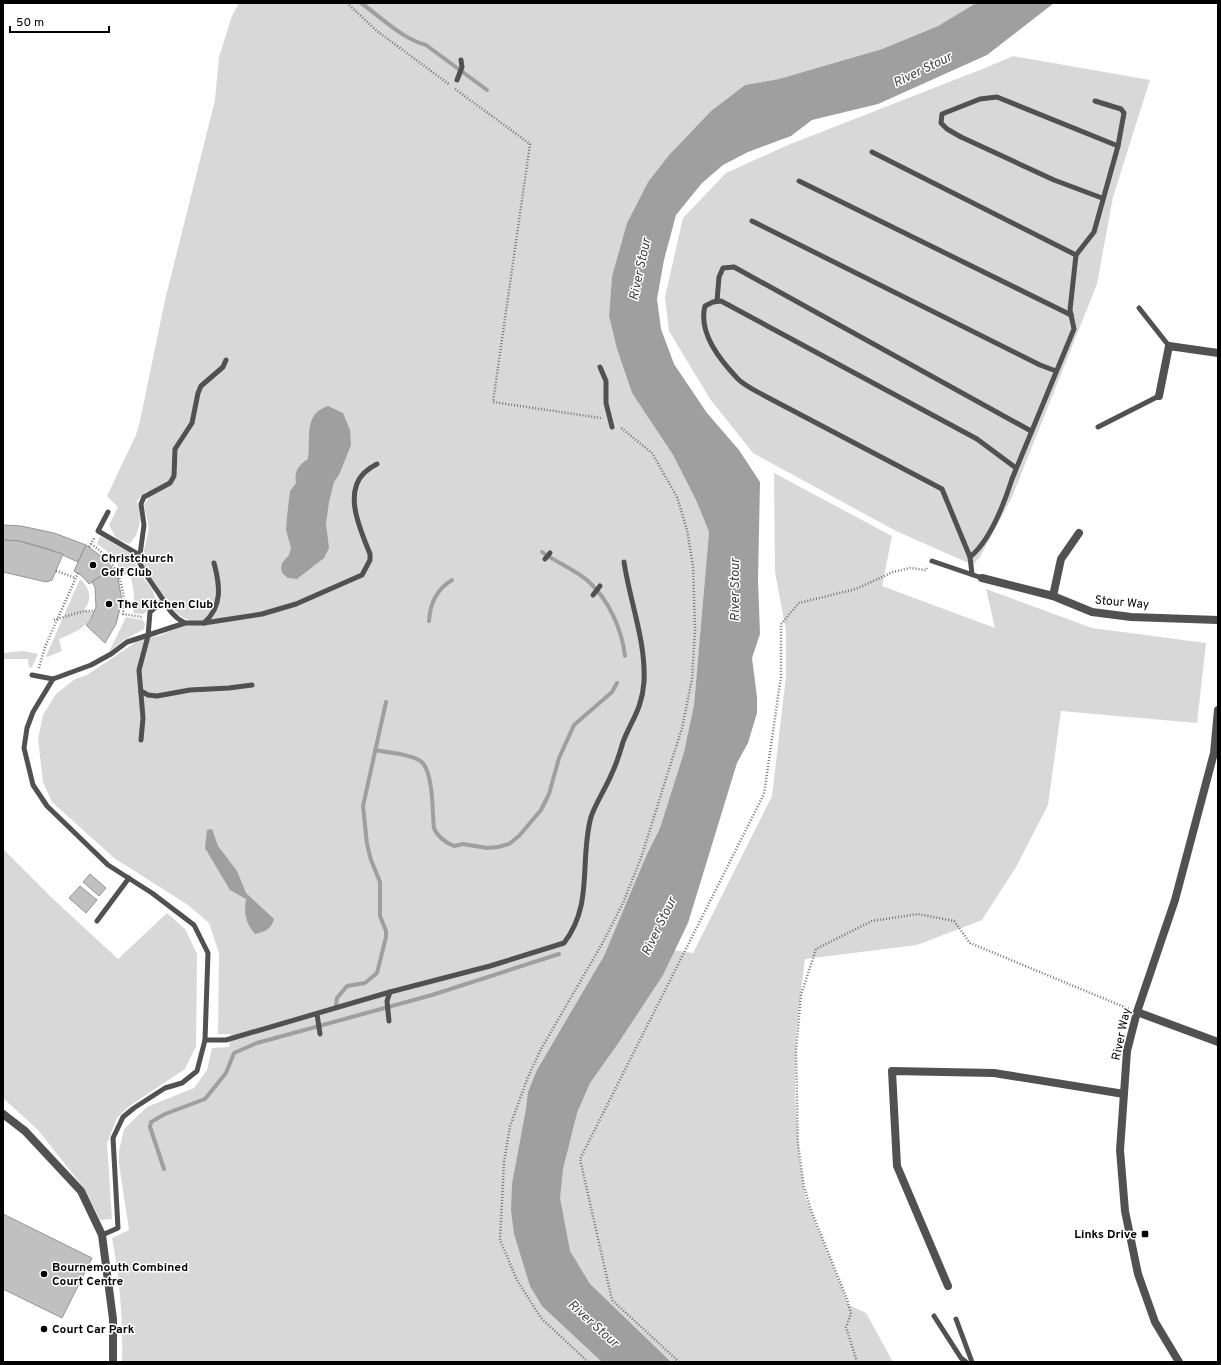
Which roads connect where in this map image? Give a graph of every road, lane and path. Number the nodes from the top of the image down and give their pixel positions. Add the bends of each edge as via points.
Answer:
1 (347, 3) edge
2 (462, 60) dead end
3 (457, 80) dead end
4 (1095, 101) dead end
5 (1118, 146) junction
6 (872, 152) dead end
7 (799, 181) dead end
8 (1102, 198) junction
9 (752, 221) dead end
10 (1076, 255) junction
11 (716, 301) junction
12 (1139, 308) dead end
13 (1071, 314) junction
14 (1169, 346) junction
15 (1218, 353) edge
16 (226, 360) dead end
17 (600, 367) dead end
18 (1056, 371) junction
19 (1159, 396) joint
20 (611, 424) junction
21 (1098, 427) dead end
22 (1032, 432) junction
23 (377, 464) dead end
24 (1016, 468) junction
25 (108, 512) dead end
26 (1079, 533) dead end
27 (91, 544) dead end
28 (550, 554) dead end
29 (970, 557) junction
30 (545, 559) dead end
31 (932, 561) joint
32 (138, 562) junction
33 (624, 562) dead end
34 (214, 563) dead end
35 (56, 571) dead end
36 (78, 573) dead end
37 (972, 574) junction
38 (76, 578) junction
39 (982, 578) joint
40 (600, 586) dead end
41 (593, 595) dead end
42 (1053, 596) junction
43 (163, 601) junction
44 (95, 611) dead end
45 (149, 618) junction
46 (55, 620) junction
47 (1218, 620) edge
48 (185, 623) junction
49 (204, 623) junction
50 (148, 636) junction
51 (35, 676) joint
52 (53, 679) junction
53 (252, 685) dead end
54 (141, 691) junction
55 (1218, 710) edge
56 (141, 740) dead end
57 (128, 878) junction
58 (97, 921) dead end
59 (390, 992) junction
60 (1137, 1012) junction
61 (317, 1014) junction
62 (389, 1021) dead end
63 (320, 1034) dead end
64 (205, 1040) junction
65 (1218, 1042) edge
66 (1124, 1094) junction
67 (3, 1114) edge
68 (102, 1235) junction
69 (948, 1286) dead end
70 (934, 1316) dead end
71 (956, 1319) dead end
72 (113, 1362) edge
73 (588, 1362) edge
74 (679, 1362) edge
75 (966, 1362) edge
76 (972, 1362) edge
77 (1179, 1362) edge

1 - 20 path via 377,32 530,144 493,402 602,418
2 - 3 lane
4 - 5 lane via 1121,109 1124,113
5 - 8 lane
5 - 8 lane via 997,97 968,103 942,114 941,123 947,130 1054,180
6 - 10 lane
7 - 13 lane
8 - 10 lane via 1094,232
9 - 18 lane
10 - 13 lane via 1071,286
11 - 22 lane via 719,277 723,268 734,267
11 - 24 lane via 721,301 977,439
11 - 29 lane via 705,306 702,316 704,328 714,348 739,380 764,396 942,489
12 - 14 lane
13 - 18 lane via 1074,329
14 - 15 street
14 - 19 street
16 - 32 lane via 223,367 201,386 192,423 175,449 174,476 170,483 144,497 141,504 144,525
17 - 20 lane via 606,380 606,404
18 - 22 lane
19 - 21 lane
20 - 73 path via 617,424 652,453 677,496 687,530 693,566 695,630 692,679 682,728 641,858 602,944 541,1049 510,1126 504,1162 500,1240 517,1280 542,1318
22 - 24 lane
23 - 49 lane via 364,473 355,500 355,516 370,554 370,560 362,575 296,604 262,614
24 - 29 lane via 1005,503 977,551
25 - 32 lane via 98,532 136,552
26 - 42 street via 1061,559
27 - 45 path via 114,565 123,592 123,614
28 - 30 lane
29 - 37 lane
31 - 37 lane
31 - 74 path via 926,570 910,568 893,572 856,589 799,603 781,624 781,676 764,794 580,1159 612,1300
32 - 43 lane
33 - 59 lane via 642,651 642,696 637,716 624,740 613,773 591,817 584,864 582,910 570,936 564,943 543,950
34 - 49 lane via 220,594 212,616
35 - 38 path
36 - 38 path
37 - 39 lane
38 - 46 path
39 - 42 street, Stour Way
40 - 41 lane
42 - 47 street, Stour Way via 1092,612 1131,617
43 - 45 lane via 150,612
43 - 48 lane via 177,619
44 - 46 path via 84,611
45 - 50 lane
46 - 51 path
48 - 49 lane
48 - 50 lane
50 - 52 lane via 127,642 112,654 91,665
50 - 54 lane via 139,670
51 - 52 lane
52 - 57 lane via 33,712 27,728 24,748 33,785 47,806 108,865
53 - 54 lane via 190,690 157,696
54 - 56 lane
55 - 60 street, River Way via 1214,754 1177,892
57 - 58 lane
57 - 64 lane via 194,925 208,953
59 - 61 lane
59 - 62 lane via 387,1001
60 - 65 street
60 - 66 street, River Way via 1128,1051
61 - 63 lane
61 - 64 lane via 226,1040
64 - 68 lane via 197,1071 182,1082 147,1098 123,1117 113,1138 118,1228
66 - 69 street via 994,1072 892,1071 897,1166
66 - 77 street, River Way via 1120,1150 1125,1211 1138,1274 1154,1322
67 - 68 street via 25,1132 81,1191
68 - 72 street via 113,1319
70 - 75 lane
71 - 76 lane

